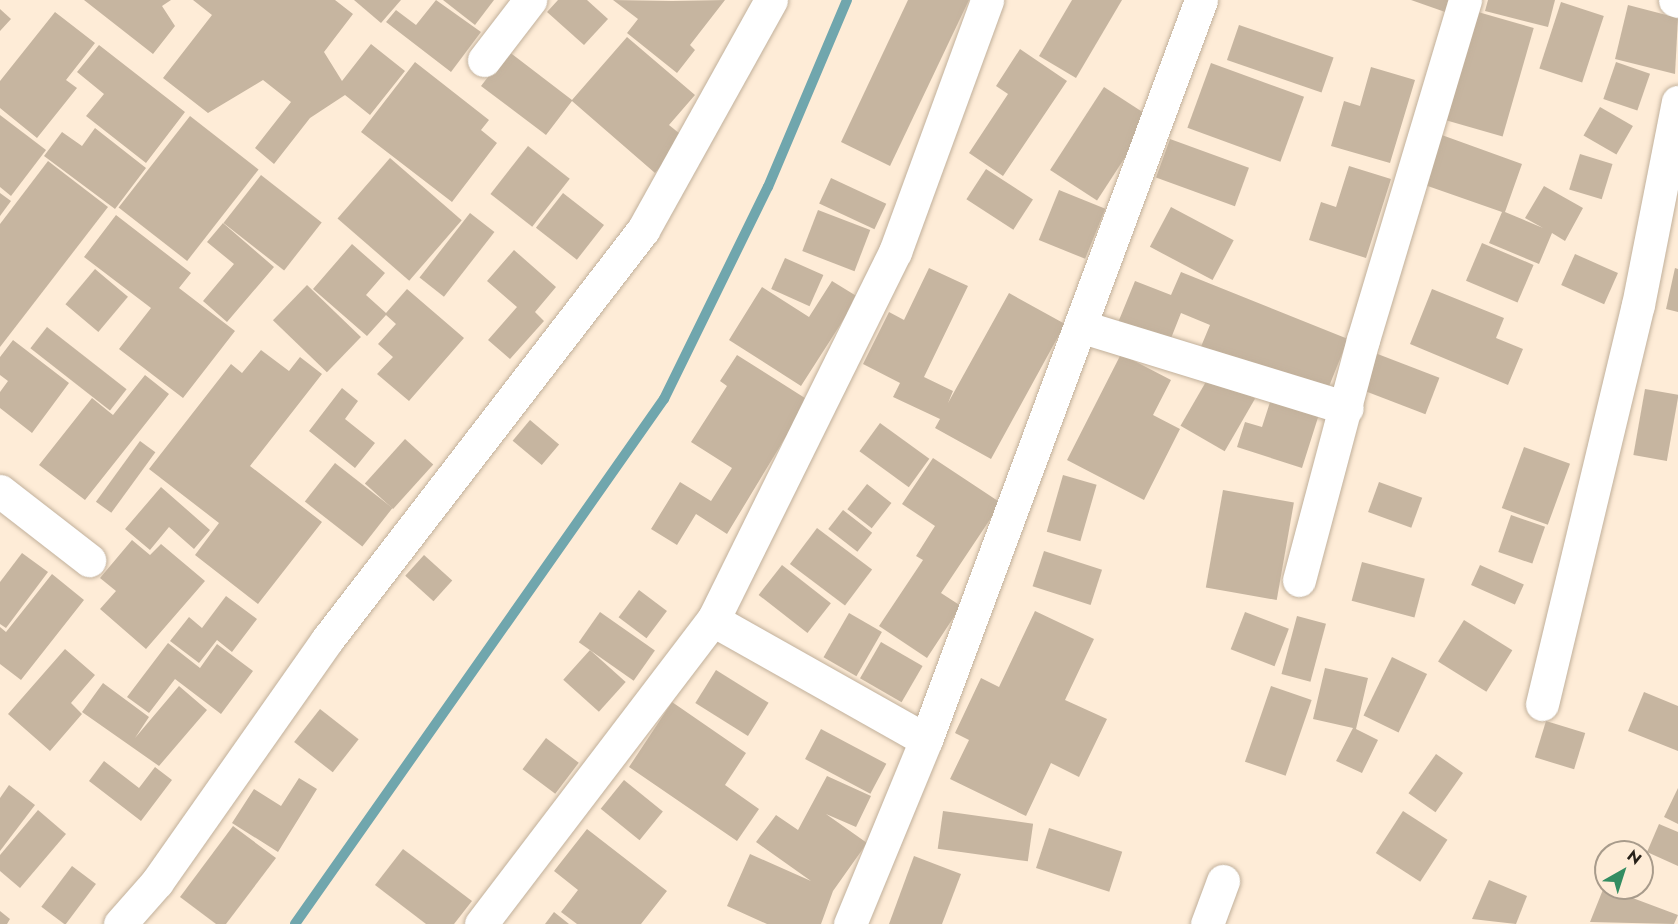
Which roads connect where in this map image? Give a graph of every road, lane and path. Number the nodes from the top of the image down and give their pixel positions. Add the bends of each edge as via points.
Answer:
1 (530, 0) edge
2 (771, 0) edge
3 (987, 0) edge
4 (1201, 0) edge
5 (1465, 0) edge
6 (484, 60) dead end
7 (1678, 102) edge
8 (1080, 326) junction
9 (1347, 408) junction
10 (0, 491) edge
11 (89, 560) dead end
12 (1299, 580) dead end
13 (713, 620) junction
14 (1542, 704) dead end
15 (926, 740) junction
16 (1223, 881) dead end
17 (120, 924) edge
18 (481, 924) edge
19 (850, 924) edge
20 (1207, 924) edge

1 - 6 street
2 - 17 street via 643,231 327,640 157,882
3 - 13 street via 895,252
4 - 8 street
5 - 9 street
7 - 14 street via 1638,305
8 - 9 street
8 - 15 street
9 - 12 street
10 - 11 street
13 - 15 street
13 - 18 street
15 - 19 street
16 - 20 street

